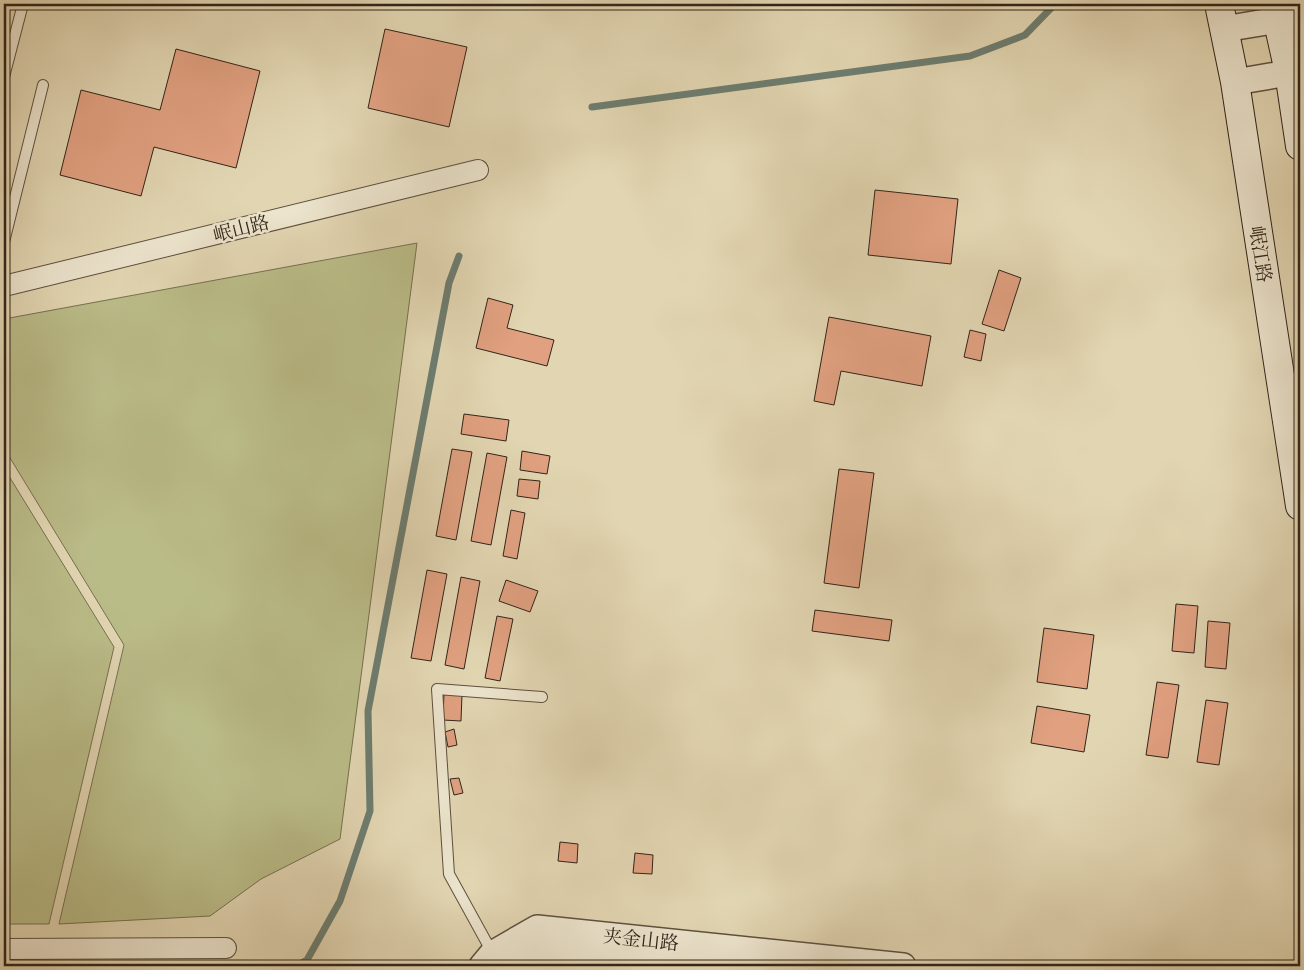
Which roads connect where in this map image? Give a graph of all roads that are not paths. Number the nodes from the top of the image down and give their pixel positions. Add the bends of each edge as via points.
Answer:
1 (23, 4) edge
2 (1284, 14) edge
3 (1222, 17) edge
4 (1295, 72) edge
5 (4, 77) edge
6 (1235, 82) junction
7 (43, 85) dead end
8 (1300, 146) edge
9 (478, 170) dead end
10 (4, 242) edge
11 (4, 286) edge
12 (1300, 506) edge
13 (542, 698) dead end
14 (226, 948) dead end
15 (4, 949) edge
16 (498, 963) edge
17 (720, 966) edge
18 (902, 966) edge

1 - 5 lane
2 - 3 street
2 - 4 main road
3 - 6 main road, 岷江路
4 - 6 street
4 - 8 main road
6 - 12 main road, 岷江路
7 - 10 lane
9 - 11 street, 岷山路
13 - 16 lane via 437,689 449,874
14 - 15 street
16 - 17 street, 夹金山路 via 530,947
16 - 18 street, 夹金山路 via 537,928

